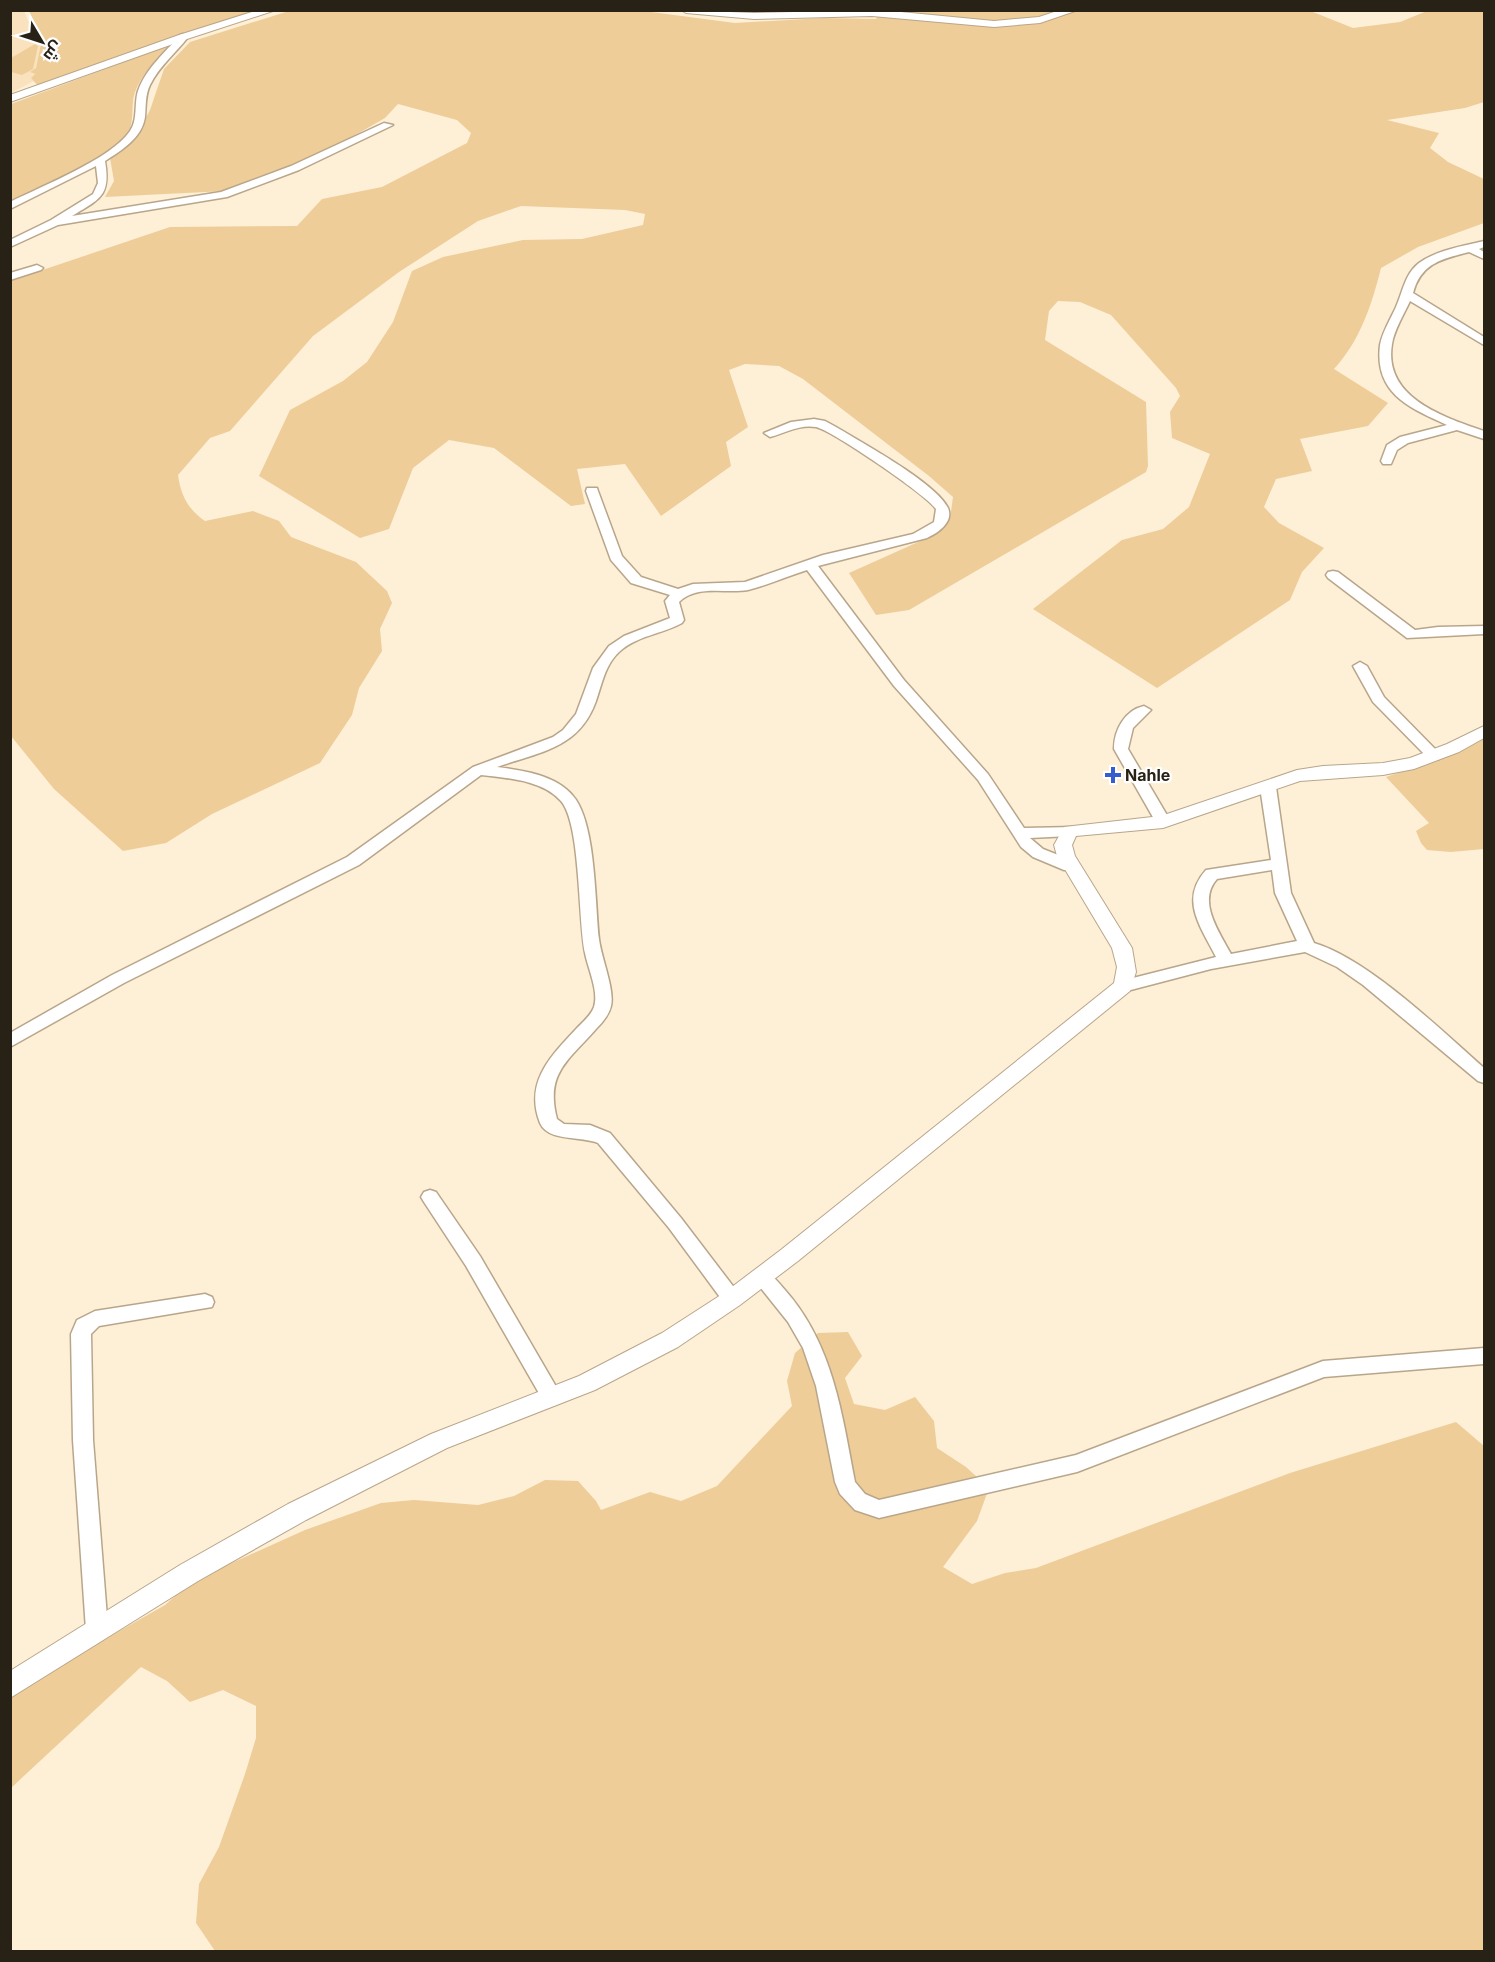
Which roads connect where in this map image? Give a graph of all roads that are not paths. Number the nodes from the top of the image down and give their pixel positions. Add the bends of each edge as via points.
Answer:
1 (686, 10) edge
2 (1073, 10) edge
3 (266, 11) edge
4 (183, 37) junction
5 (10, 99) edge
6 (388, 125) dead end
7 (100, 159) junction
8 (10, 206) edge
9 (55, 222) junction
10 (10, 243) edge
11 (1485, 244) edge
12 (1470, 248) junction
13 (1485, 256) edge
14 (37, 268) dead end
15 (10, 277) edge
16 (1407, 294) junction
17 (1485, 342) edge
18 (1458, 426) junction
19 (770, 433) dead end
20 (1485, 435) edge
21 (1387, 461) dead end
22 (592, 491) dead end
23 (810, 564) junction
24 (1333, 575) dead end
25 (679, 594) junction
26 (1485, 630) edge
27 (1360, 666) dead end
28 (1144, 710) dead end
29 (1485, 731) edge
30 (1434, 756) junction
31 (478, 770) junction
32 (1268, 787) junction
33 (1163, 822) junction
34 (1070, 831) junction
35 (1019, 833) junction
36 (1277, 864) junction
37 (1070, 866) junction
38 (1307, 946) junction
39 (1226, 960) junction
40 (1123, 986) junction
41 (10, 1041) edge
42 (1485, 1077) edge
43 (430, 1197) dead end
44 (761, 1277) junction
45 (732, 1299) junction
46 (205, 1302) dead end
47 (1485, 1356) edge
48 (551, 1396) junction
49 (97, 1630) junction
50 (10, 1686) edge

1 - 2 street via 754,16 852,12 1002,24 1040,20
3 - 4 street
4 - 5 street
4 - 7 street via 146,86 135,132
6 - 9 street via 295,168 223,195
7 - 8 street
7 - 9 street via 104,177 97,196
9 - 10 street
11 - 12 street
12 - 13 street
12 - 16 street via 1420,266 1410,280
14 - 15 street
16 - 17 street
16 - 18 street via 1386,344 1388,373 1408,402
18 - 20 street
18 - 21 street via 1395,444
19 - 23 street via 797,424 821,423 901,473 942,507 942,518 930,532
22 - 25 street via 616,557 636,580
23 - 25 street via 746,586 693,588
23 - 35 street via 899,683 983,777
24 - 26 street via 1412,635
25 - 31 street via 672,601 677,620 640,633 605,659 585,713 571,732 557,742
27 - 30 street via 1378,699
28 - 33 street via 1124,727 1121,749
29 - 30 street
30 - 32 street via 1394,768 1297,776
31 - 41 street via 353,861 118,979
31 - 45 street via 537,780 556,789 573,806 580,839 592,949 603,1004 598,1016 548,1074 543,1091 549,1123 555,1128 590,1132 604,1138
32 - 33 street
32 - 36 street
33 - 34 street
34 - 35 street
34 - 37 street via 1063,845
35 - 37 street via 1038,853
36 - 38 street via 1282,893
36 - 39 street via 1212,874 1203,880 1199,896 1204,916
37 - 40 street via 1122,948 1127,961
38 - 39 street
38 - 42 street via 1357,973
39 - 40 street
40 - 44 street
43 - 48 street via 473,1261
44 - 45 street
44 - 47 street via 806,1334 821,1373 851,1497 879,1509 1077,1463 1323,1369
45 - 48 street via 620,1368
46 - 49 street via 95,1319 84,1326 81,1334 83,1440
48 - 49 street via 440,1441 297,1512
49 - 50 street

